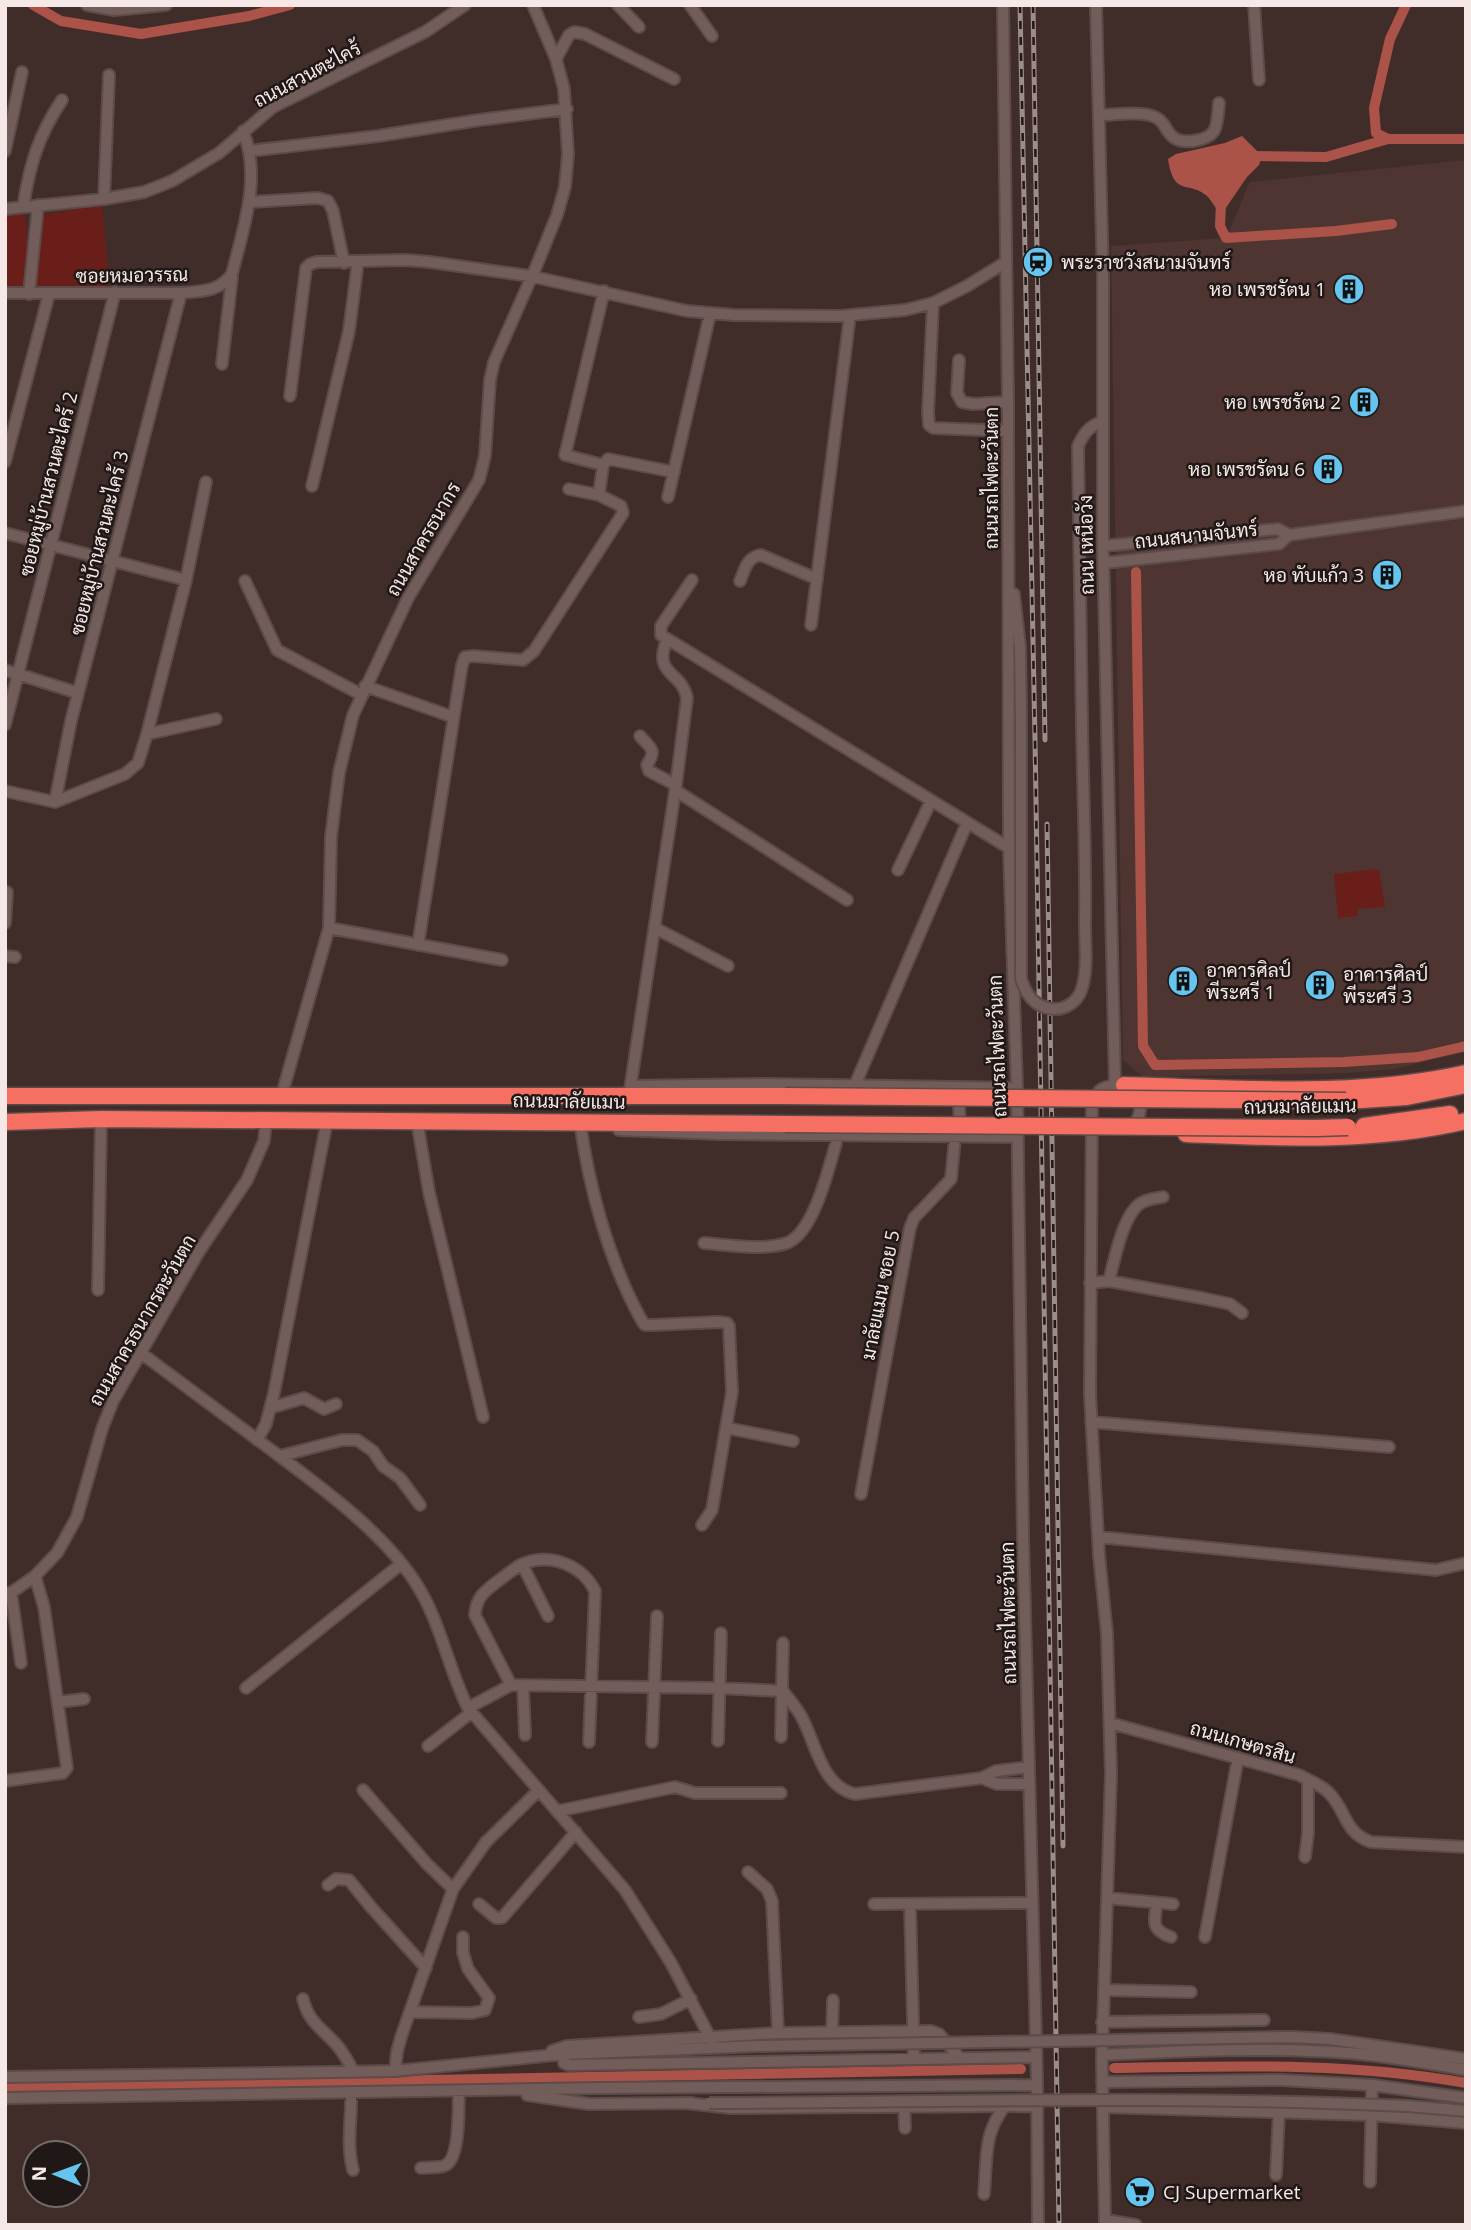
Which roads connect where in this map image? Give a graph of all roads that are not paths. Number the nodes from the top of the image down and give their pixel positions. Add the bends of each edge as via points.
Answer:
1 (87, 5) edge
2 (166, 5) edge
3 (466, 5) edge
4 (533, 5) edge
5 (618, 5) edge
6 (690, 5) edge
7 (1003, 5) edge
8 (1096, 5) edge
9 (1254, 5) edge
10 (639, 27) dead end
11 (712, 36) dead end
12 (556, 59) junction
13 (22, 72) dead end
14 (108, 75) dead end
15 (674, 79) dead end
16 (1259, 80) dead end
17 (62, 100) dead end
18 (1219, 103) dead end
19 (566, 108) junction
20 (1099, 115) junction
21 (243, 131) junction
22 (5, 151) edge
23 (249, 151) junction
24 (104, 199) junction
25 (250, 202) junction
26 (38, 205) junction
27 (23, 207) junction
28 (5, 209) edge
29 (358, 261) junction
30 (1006, 262) junction
31 (344, 263) junction
32 (232, 274) junction
33 (530, 276) junction
34 (115, 292) junction
35 (604, 292) junction
36 (5, 293) edge
37 (49, 293) junction
38 (181, 293) junction
39 (29, 294) junction
40 (933, 303) junction
41 (709, 314) junction
42 (850, 315) junction
43 (959, 360) dead end
44 (222, 364) dead end
45 (290, 396) dead end
46 (1008, 402) junction
47 (1103, 421) junction
48 (1009, 431) junction
49 (5, 462) edge
50 (603, 465) junction
51 (674, 472) junction
52 (205, 481) dead end
53 (312, 486) dead end
54 (569, 489) dead end
55 (599, 495) junction
56 (668, 497) dead end
57 (1466, 511) edge
58 (5, 533) edge
59 (1289, 535) junction
60 (50, 545) junction
61 (1103, 546) junction
62 (112, 560) junction
63 (1104, 563) junction
64 (817, 579) junction
65 (186, 580) junction
66 (692, 580) dead end
67 (245, 581) dead end
68 (740, 581) dead end
69 (1010, 583) junction
70 (811, 625) dead end
71 (665, 645) dead end
72 (5, 670) edge
73 (19, 673) junction
74 (363, 690) junction
75 (78, 693) junction
76 (453, 718) junction
77 (216, 719) dead end
78 (5, 725) edge
79 (147, 734) junction
80 (640, 736) dead end
81 (676, 787) junction
82 (5, 791) edge
83 (930, 801) junction
84 (55, 802) junction
85 (967, 823) junction
86 (1009, 848) junction
87 (898, 870) dead end
88 (7, 892) edge
89 (847, 900) dead end
90 (5, 923) edge
91 (329, 928) junction
92 (655, 928) junction
93 (418, 945) junction
94 (502, 960) dead end
95 (728, 966) dead end
96 (1466, 1073) edge
97 (855, 1085) junction
98 (1119, 1085) junction
99 (1466, 1085) edge
100 (969, 1087) junction
101 (1017, 1088) junction
102 (630, 1091) junction
103 (282, 1094) junction
104 (5, 1096) edge
105 (1466, 1111) edge
106 (101, 1119) junction
107 (266, 1120) junction
108 (327, 1121) junction
109 (417, 1121) junction
110 (5, 1122) edge
111 (585, 1122) junction
112 (1466, 1122) edge
113 (1092, 1132) junction
114 (1126, 1132) junction
115 (838, 1136) junction
116 (1018, 1137) junction
117 (960, 1138) junction
118 (1163, 1197) dead end
119 (704, 1243) dead end
120 (1109, 1281) junction
121 (1090, 1283) junction
122 (98, 1290) dead end
123 (1242, 1313) dead end
124 (141, 1353) junction
125 (336, 1404) dead end
126 (271, 1408) junction
127 (483, 1417) dead end
128 (1091, 1422) junction
129 (727, 1428) junction
130 (257, 1440) junction
131 (793, 1441) dead end
132 (1389, 1447) dead end
133 (279, 1456) junction
134 (861, 1493) dead end
135 (420, 1505) dead end
136 (702, 1525) dead end
137 (1098, 1537) junction
138 (1466, 1563) edge
139 (401, 1564) junction
140 (522, 1564) junction
141 (35, 1576) junction
142 (8, 1595) edge
143 (548, 1616) dead end
144 (657, 1616) dead end
145 (721, 1633) dead end
146 (783, 1643) dead end
147 (21, 1663) dead end
148 (511, 1685) junction
149 (523, 1685) junction
150 (590, 1685) junction
151 (653, 1687) junction
152 (246, 1688) dead end
153 (718, 1688) junction
154 (782, 1691) junction
155 (84, 1699) dead end
156 (58, 1702) junction
157 (470, 1710) junction
158 (1110, 1723) junction
159 (525, 1735) dead end
160 (781, 1737) dead end
161 (718, 1741) dead end
162 (589, 1742) dead end
163 (652, 1742) dead end
164 (428, 1746) dead end
165 (1238, 1758) junction
166 (1029, 1767) junction
167 (982, 1778) junction
168 (1308, 1780) junction
169 (5, 1781) edge
170 (1029, 1784) junction
171 (363, 1790) dead end
172 (539, 1790) junction
173 (781, 1793) dead end
174 (558, 1811) junction
175 (576, 1832) junction
176 (1466, 1847) edge
177 (1305, 1857) dead end
178 (748, 1872) dead end
179 (328, 1885) dead end
180 (453, 1889) junction
181 (1107, 1898) junction
182 (1031, 1903) junction
183 (1157, 1903) junction
184 (479, 1904) dead end
185 (874, 1904) dead end
186 (911, 1904) junction
187 (1173, 1904) dead end
188 (463, 1937) dead end
189 (1171, 1937) dead end
190 (1205, 1937) dead end
191 (426, 1968) junction
192 (1104, 1990) junction
193 (1191, 1992) dead end
194 (303, 1999) dead end
195 (691, 1999) junction
196 (834, 2000) dead end
197 (410, 2012) junction
198 (639, 2017) dead end
199 (1264, 2020) dead end
200 (1102, 2022) junction
201 (832, 2032) junction
202 (914, 2032) junction
203 (778, 2033) junction
204 (1035, 2034) junction
205 (709, 2035) junction
206 (715, 2047) junction
207 (564, 2054) junction
208 (539, 2056) junction
209 (1102, 2056) junction
210 (1035, 2057) junction
211 (960, 2058) junction
212 (996, 2058) junction
213 (914, 2059) junction
214 (1466, 2059) edge
215 (1466, 2070) edge
216 (396, 2071) junction
217 (354, 2072) junction
218 (5, 2077) edge
219 (1102, 2082) junction
220 (1010, 2085) junction
221 (1037, 2085) junction
222 (1372, 2085) junction
223 (905, 2087) junction
224 (493, 2090) junction
225 (460, 2091) junction
226 (351, 2092) junction
227 (5, 2098) edge
228 (1466, 2098) edge
229 (686, 2103) junction
230 (1008, 2106) junction
231 (1037, 2106) junction
232 (904, 2107) junction
233 (1103, 2107) junction
234 (1279, 2111) junction
235 (1466, 2111) edge
236 (1371, 2115) junction
237 (1466, 2123) edge
238 (905, 2129) dead end
239 (421, 2168) dead end
240 (353, 2170) dead end
241 (1276, 2175) dead end
242 (1370, 2182) dead end
243 (984, 2194) dead end
244 (1105, 2222) edge
245 (1038, 2225) edge
246 (1136, 2225) edge

1 - 2 street via 114,10
3 - 21 street, ถนนสวนตะไคร้ via 425,33 273,107
4 - 12 street, ถนนสาครธนากร
5 - 10 street
6 - 11 street
7 - 30 street, ถนนรถไฟตะวันตก
8 - 20 street, ถนน เหนือวัง
9 - 16 street
12 - 15 street via 574,32
12 - 19 street, ถนนสาครธนากร
13 - 22 street
14 - 24 street
17 - 27 street via 32,156
18 - 20 street via 1216,129 1199,140 1173,137 1160,119 1148,114
19 - 23 street
19 - 33 street, ถนนสาครธนากร via 565,187
20 - 47 street, ถนน เหนือวัง
21 - 23 street
21 - 24 street, ถนนสวนตะไคร้ via 219,153 172,181
23 - 25 street
24 - 26 street, ถนนสวนตะไคร้
25 - 31 street via 328,201
25 - 32 street
26 - 27 street, ถนนสวนตะไคร้
26 - 39 street
27 - 28 street, ถนนสวนตะไคร้
29 - 31 street
29 - 33 street via 430,262
29 - 53 street via 349,331
30 - 40 street
30 - 46 street, ถนนรถไฟตะวันตก
31 - 45 street via 317,262 306,268
32 - 38 street, ซอยหมอวรรณ via 216,288
32 - 44 street
33 - 35 street
33 - 74 street, ถนนสาครธนากร via 494,362 479,480 408,598
34 - 37 street, ซอยหมอวรรณ
34 - 38 street, ซอยหมอวรรณ
34 - 60 street, ซอยหมู่บ้านสวนตะไคร้ 2
35 - 41 street
35 - 50 street via 564,452
36 - 39 street, ซอยหมอวรรณ
37 - 39 street, ซอยหมอวรรณ
37 - 49 street
38 - 62 street, ซอยหมู่บ้านสวนตะไคร้ 3
40 - 42 street
40 - 48 street via 929,425
41 - 42 street
41 - 51 street
42 - 64 street
43 - 46 street via 957,393 962,402
46 - 48 street, ถนนรถไฟตะวันตก
47 - 61 street, ถนน เหนือวัง
47 - 69 street, bridge via 1084,432 1078,446 1084,979 1077,999 1058,1009 1033,1000 1021,979 1019,621
48 - 69 street, ถนนรถไฟตะวันตก
50 - 51 street via 608,459
50 - 55 street
51 - 56 street
52 - 65 street
54 - 55 street
55 - 76 street via 621,506 623,513 534,651 523,660 466,657
57 - 59 street, ถนนสนามจันทร์
58 - 60 street
59 - 61 street, ถนนสนามจันทร์ via 1278,530
59 - 63 street, ถนนสนามจันทร์ via 1279,544
60 - 62 street
60 - 73 street, ซอยหมู่บ้านสวนตะไคร้ 2
61 - 63 street, ถนน เหนือวัง
62 - 65 street
62 - 75 street, ซอยหมู่บ้านสวนตะไคร้ 3
63 - 98 street, ถนน เหนือวัง
64 - 68 street via 761,555 747,562
64 - 70 street
65 - 79 street
66 - 83 street via 661,626 661,635
67 - 74 street via 277,650
69 - 86 street, ถนนรถไฟตะวันตก
71 - 81 street via 663,667 680,682 687,698
72 - 73 street
73 - 75 street
73 - 78 street, ซอยหมู่บ้านสวนตะไคร้ 2
74 - 76 street
74 - 91 street, ถนนสาครธนากร via 346,737 336,794
75 - 84 street, ซอยหมู่บ้านสวนตะไคร้ 3
76 - 93 street
77 - 79 street
79 - 84 street via 133,769
80 - 81 street via 653,751 649,771
81 - 89 street
81 - 92 street
82 - 84 street
83 - 85 street
83 - 87 street
85 - 86 street
85 - 97 street
86 - 101 street, ถนนรถไฟตะวันตก
88 - 90 street
91 - 93 street
91 - 103 street, ถนนสาครธนากร
92 - 95 street
92 - 102 street
93 - 94 street
96 - 98 highway via 1346,1089
97 - 100 street
97 - 102 street
98 - 113 street via 1099,1091 1092,1107
98 - 114 street via 1136,1093 1140,1106 1138,1119
99 - 102 highway, ถนนมาลัยแมน, bridge via 1371,1101
100 - 101 street
100 - 117 street, มาลัยแมน ซอย 5 via 959,1103
101 - 116 street, ถนนรถไฟตะวันตก
102 - 103 highway, ถนนมาลัยแมน
103 - 104 highway, ถนนมาลัยแมน
105 - 111 highway, ถนนมาลัยแมน, bridge via 1412,1121 1316,1128
106 - 107 highway, ถนนมาลัยแมน
106 - 110 highway, ถนนมาลัยแมน
106 - 122 street
107 - 108 highway, ถนนมาลัยแมน
107 - 124 street, ถนนสาครธนากรตะวันตก via 264,1141 247,1180
108 - 109 highway, ถนนมาลัยแมน
108 - 126 street
109 - 111 highway, ถนนมาลัยแมน
109 - 127 street via 429,1192
111 - 115 street via 643,1132
111 - 129 street via 590,1181 610,1246 642,1321 645,1325 718,1322 729,1326 733,1384
112 - 114 highway via 1414,1132 1303,1139
113 - 114 highway
113 - 121 street
115 - 117 street
115 - 119 street via 811,1215 790,1242 751,1246
116 - 117 street
116 - 166 street, ถนนรถไฟตะวันตก
117 - 134 street, มาลัยแมน ซอย 5 via 951,1179 910,1228
118 - 120 street via 1144,1201 1133,1212
120 - 121 street
120 - 123 street via 1230,1304
121 - 128 street
124 - 130 street
124 - 141 street, ถนนสาครธนากรตะวันตก via 106,1417 77,1517 58,1553
125 - 126 street via 324,1409 304,1398
126 - 130 street
128 - 132 street
128 - 137 street
129 - 131 street
129 - 136 street via 712,1510
130 - 133 street
133 - 135 street via 357,1440 400,1478
133 - 139 street via 363,1524
137 - 138 street via 1436,1570
137 - 158 street
139 - 152 street
139 - 157 street via 426,1603
140 - 143 street
140 - 148 street via 475,1603 475,1615
140 - 150 street via 554,1560 589,1577 594,1591
141 - 142 street, ถนนสาครธนากรตะวันตก
141 - 156 street
142 - 147 street
144 - 151 street
145 - 153 street
146 - 154 street
148 - 149 street
148 - 157 street
149 - 150 street
149 - 159 street
150 - 151 street
150 - 162 street
151 - 153 street
151 - 163 street
153 - 154 street
153 - 161 street
154 - 160 street
154 - 167 street via 800,1713 827,1773 844,1791 855,1794
155 - 156 street
156 - 169 street via 66,1771
157 - 164 street
157 - 172 street
158 - 165 street, ถนนเกษตรสิน
158 - 181 street
165 - 168 street, ถนนเกษตรสิน
165 - 190 street
166 - 167 street via 996,1771
166 - 170 street, ถนนรถไฟตะวันตก
167 - 170 street via 997,1784
168 - 176 street, ถนนเกษตรสิน via 1326,1790 1348,1827 1364,1840
168 - 177 street
170 - 182 street, ถนนรถไฟตะวันตก
171 - 180 street
172 - 174 street
172 - 180 street via 486,1842
173 - 174 street via 695,1793 675,1787
174 - 175 street
175 - 184 street via 502,1918
175 - 195 street via 645,1918
178 - 203 street via 772,1900
179 - 191 street via 336,1879 349,1880
180 - 191 street
181 - 183 street
181 - 192 street
182 - 186 street
182 - 204 street, ถนนรถไฟตะวันตก
183 - 187 street
183 - 189 street via 1157,1929
185 - 186 street
186 - 202 street
188 - 197 street via 468,1969 489,1998 485,2010
191 - 197 street
192 - 193 street
192 - 200 street
194 - 217 street via 306,2013 337,2045
195 - 198 street via 661,2014
195 - 205 street
196 - 201 street
197 - 216 street
199 - 200 street
200 - 209 street
201 - 202 street
201 - 203 street
202 - 211 street via 939,2034
202 - 213 street
203 - 205 street
204 - 210 street, ถนนรถไฟตะวันตก
204 - 212 street
205 - 206 street
205 - 208 street via 566,2046
206 - 207 street
206 - 214 street, bridge via 1291,2037
207 - 208 street
207 - 213 street via 568,2065
208 - 216 street
209 - 215 street via 1306,2051
209 - 219 street
210 - 212 street
210 - 221 street, ถนนรถไฟตะวันตก
211 - 212 street
211 - 213 street
216 - 217 street
217 - 218 street
219 - 222 street via 1269,2079
219 - 233 street
220 - 221 street
220 - 223 street
220 - 230 street
221 - 231 street, ถนนรถไฟตะวันตก
222 - 228 street
222 - 236 street
223 - 224 street
223 - 232 street
224 - 225 street
224 - 229 street via 589,2104
225 - 226 street
225 - 239 street via 451,2162
226 - 227 street
226 - 240 street via 348,2154
229 - 232 street via 731,2108
229 - 235 street, bridge via 1019,2098 1324,2102
230 - 231 street
230 - 232 street
230 - 243 street via 991,2126
231 - 245 street, ถนนรถไฟตะวันตก
232 - 238 street
233 - 234 street
233 - 244 street
234 - 236 street
234 - 241 street
236 - 237 street
236 - 242 street
244 - 246 street

